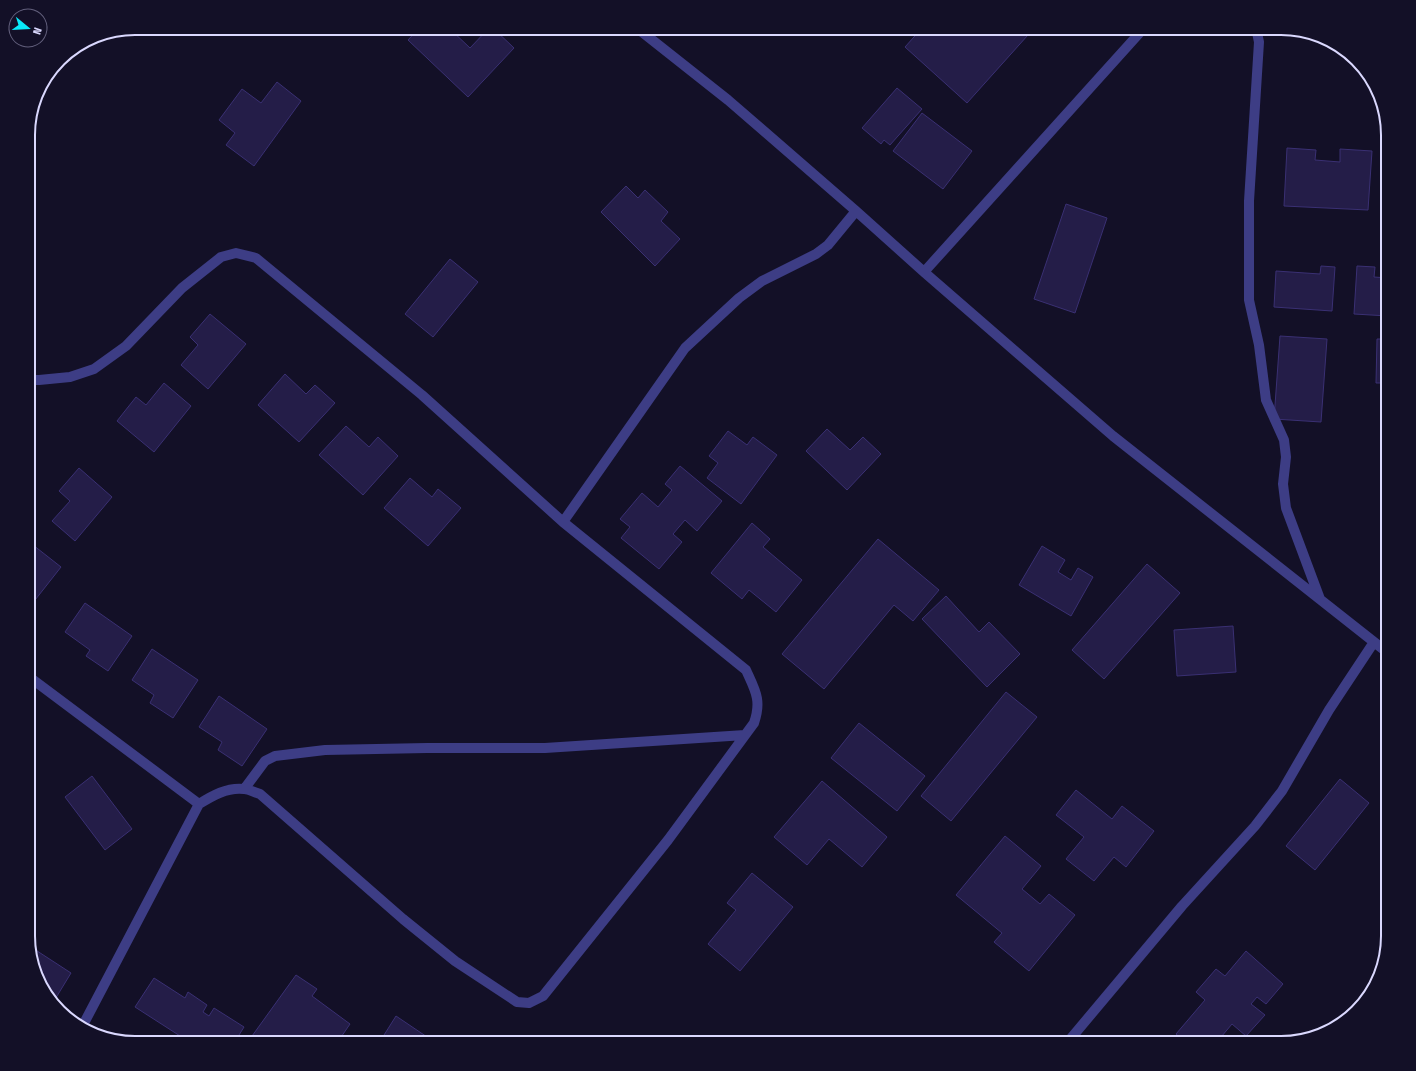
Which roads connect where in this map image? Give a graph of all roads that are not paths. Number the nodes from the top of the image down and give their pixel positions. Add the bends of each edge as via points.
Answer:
1 (646, 35) edge
2 (1138, 35) edge
3 (1258, 35) edge
4 (856, 210) junction
5 (924, 272) junction
6 (35, 380) edge
7 (563, 522) junction
8 (1320, 599) junction
9 (1374, 642) junction
10 (1381, 648) edge
11 (35, 681) edge
12 (745, 735) junction
13 (245, 788) junction
14 (199, 804) junction
15 (85, 1022) edge
16 (1073, 1036) edge

1 - 4 street via 728,100
2 - 5 street
3 - 8 street via 1249,201 1249,300 1259,345 1266,400 1284,440 1286,457 1283,484 1286,508
4 - 5 street
4 - 7 street via 828,245 816,254 762,281 739,298 685,348
5 - 8 street via 1113,436
6 - 7 street via 70,377 94,369 126,346 182,288 221,257 236,253 256,258 422,395
7 - 12 street via 746,670 758,702 754,723
8 - 9 street
9 - 10 street
9 - 16 street via 1329,710 1278,796 1255,826 1182,906
11 - 14 street
12 - 13 street via 545,748 325,750 276,756 265,761
12 - 13 street via 668,840 543,996 529,1003 517,1002 455,961 260,794
13 - 14 street via 225,790
14 - 15 street

